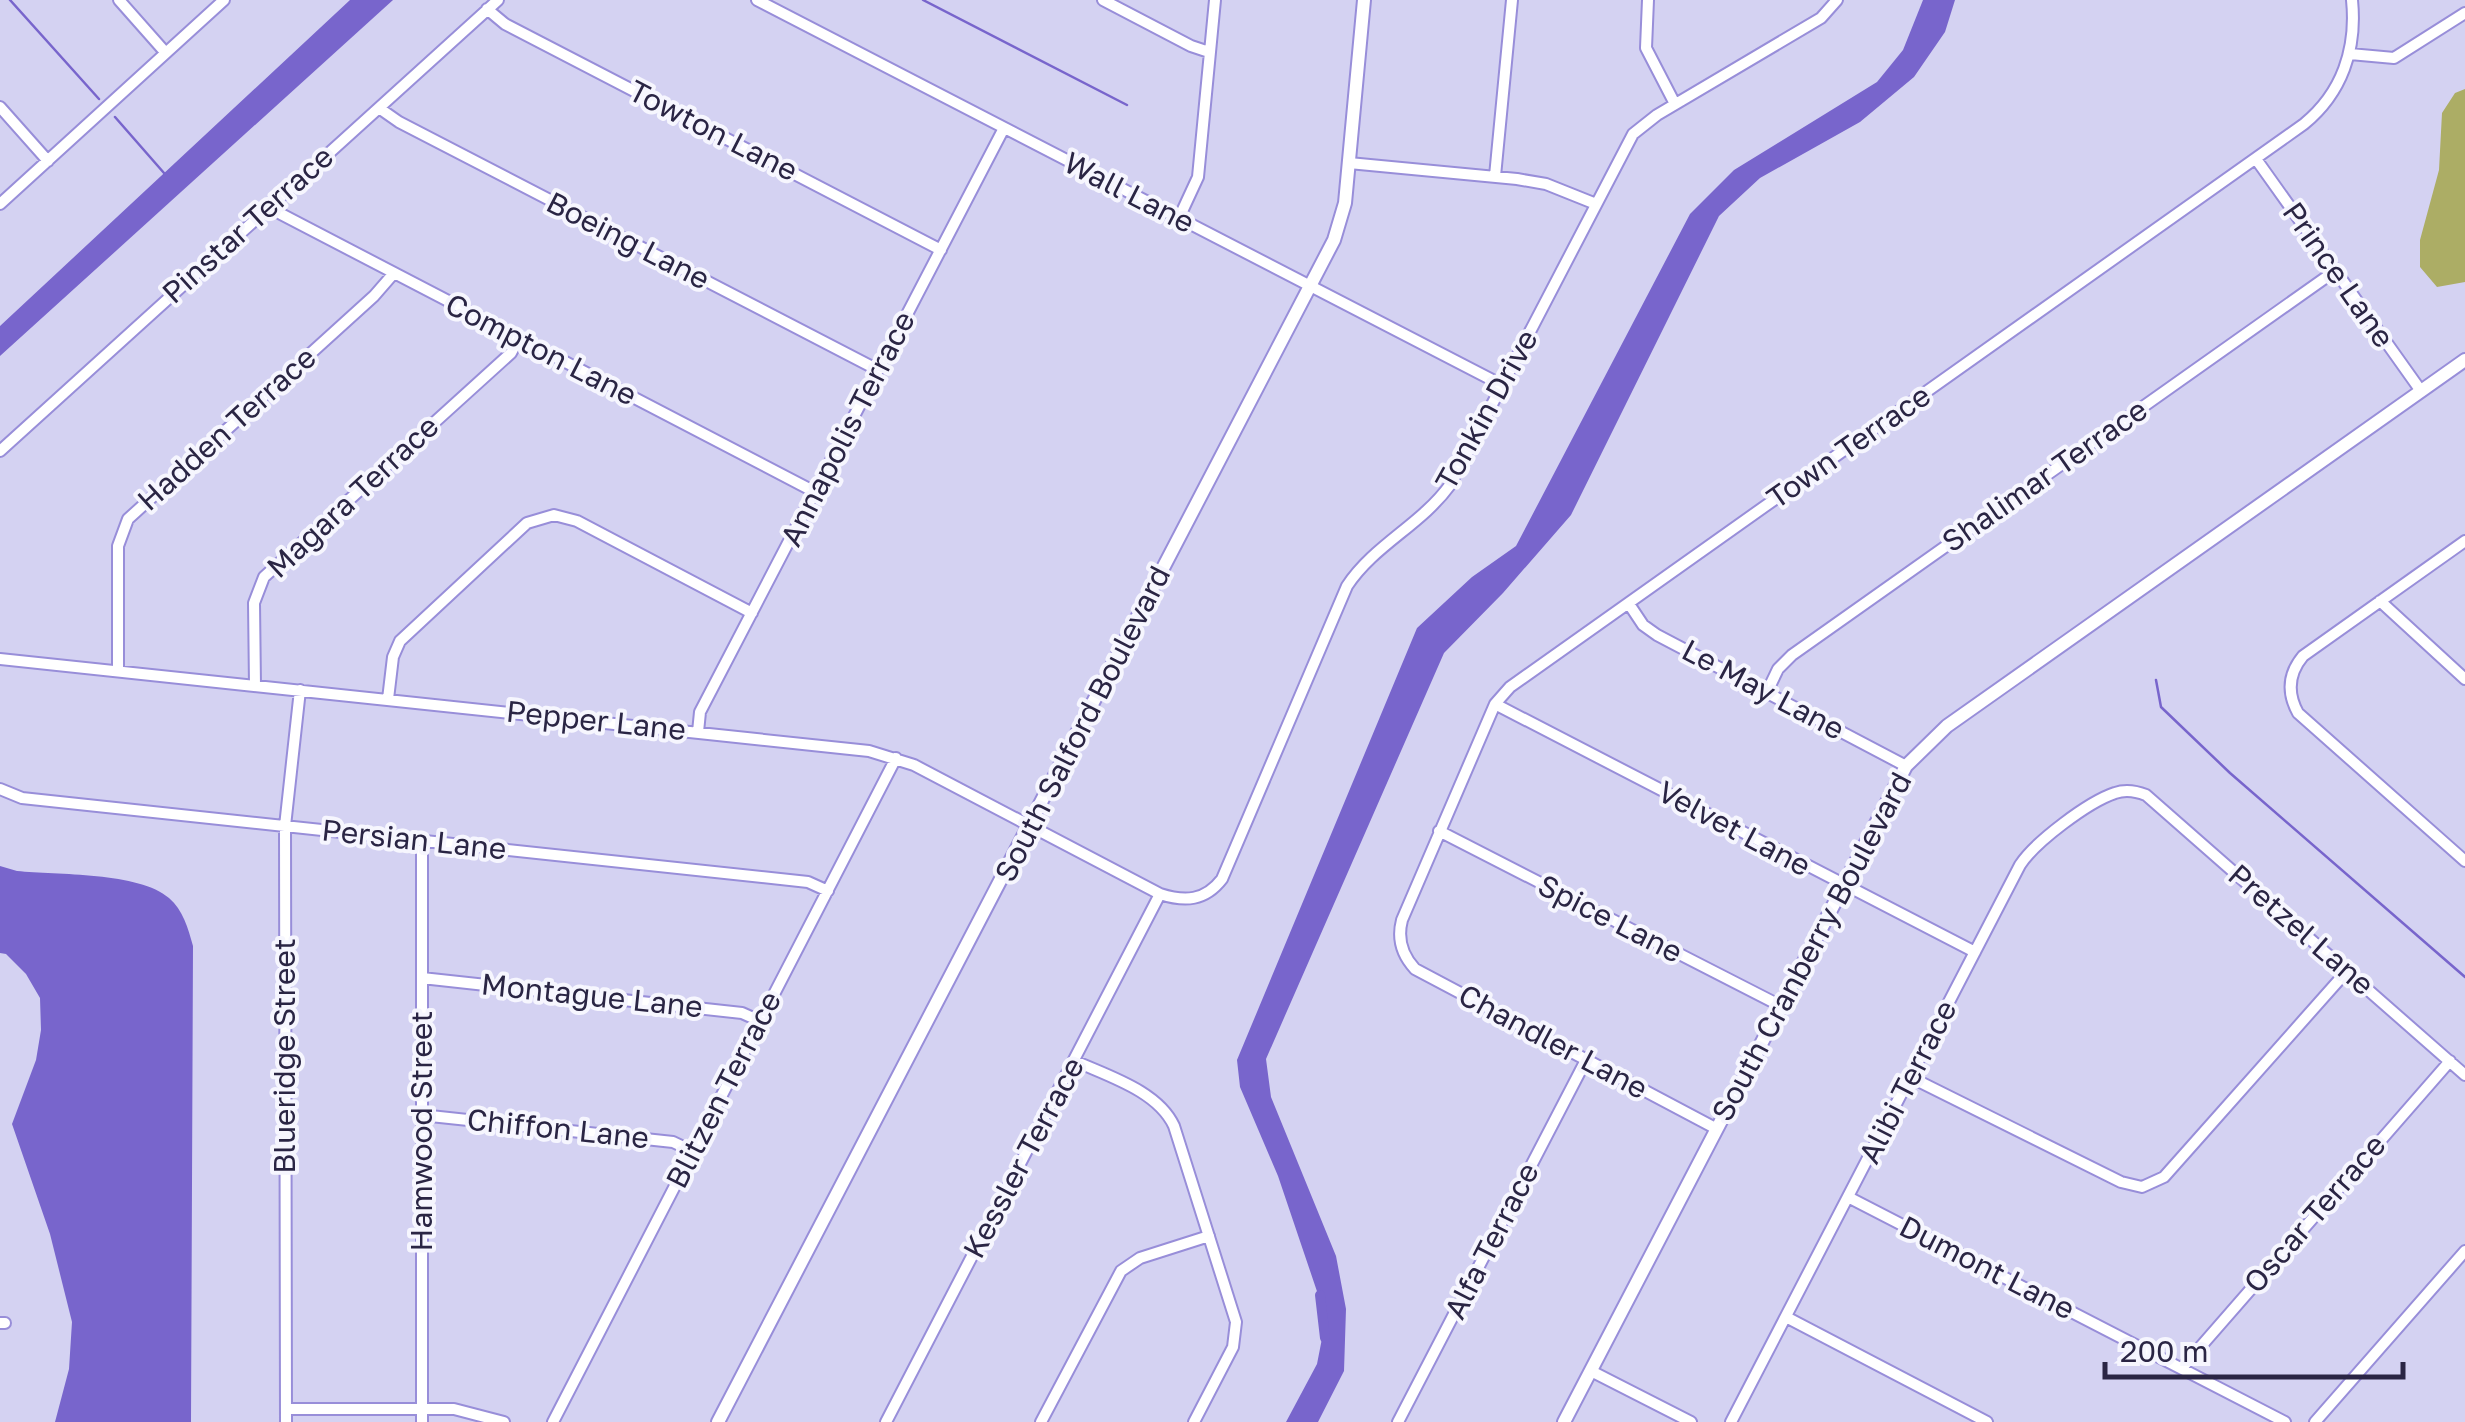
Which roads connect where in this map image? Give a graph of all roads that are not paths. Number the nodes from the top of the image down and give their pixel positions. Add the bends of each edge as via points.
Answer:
1 (119, 0) edge
2 (224, 0) edge
3 (498, 0) edge
4 (757, 0) edge
5 (1103, 0) edge
6 (1215, 0) edge
7 (1364, 0) edge
8 (1512, 0) edge
9 (1648, 0) edge
10 (1836, 0) edge
11 (2352, 0) edge
12 (487, 9) junction
13 (2460, 16) edge
14 (2465, 32) edge
15 (165, 52) junction
16 (1209, 52) junction
17 (2350, 54) junction
18 (1675, 104) junction
19 (0, 107) edge
20 (380, 108) junction
21 (1004, 128) junction
22 (2256, 159) junction
23 (48, 161) junction
24 (1349, 163) junction
25 (1495, 176) junction
26 (272, 202) junction
27 (0, 204) edge
28 (1596, 204) junction
29 (1179, 218) junction
30 (941, 250) junction
31 (2335, 271) junction
32 (394, 273) junction
33 (1309, 287) junction
34 (519, 338) junction
35 (2465, 360) edge
36 (878, 370) junction
37 (1502, 385) junction
38 (2421, 391) junction
39 (0, 451) edge
40 (815, 492) junction
41 (2465, 542) edge
42 (2380, 601) junction
43 (1629, 604) junction
44 (752, 613) junction
45 (0, 659) edge
46 (118, 671) junction
47 (2465, 680) edge
48 (255, 686) junction
49 (300, 690) junction
50 (1767, 692) junction
51 (388, 699) junction
52 (1494, 704) junction
53 (698, 732) junction
54 (896, 758) junction
55 (1906, 766) junction
56 (0, 789) edge
57 (2134, 791) joint
58 (285, 826) junction
59 (1030, 826) junction
60 (1439, 831) junction
61 (422, 841) junction
62 (2465, 861) edge
63 (1843, 886) junction
64 (828, 891) junction
65 (1160, 894) junction
66 (1400, 944) joint
67 (1975, 952) junction
68 (2347, 971) junction
69 (422, 978) junction
70 (1781, 1006) junction
71 (760, 1021) junction
72 (1586, 1060) junction
73 (1075, 1061) junction
74 (2450, 1061) junction
75 (2465, 1074) edge
76 (1910, 1077) junction
77 (421, 1115) junction
78 (1717, 1128) junction
79 (692, 1151) junction
80 (1848, 1198) junction
81 (1209, 1236) junction
82 (2465, 1250) edge
83 (1786, 1318) junction
84 (2182, 1368) junction
85 (1591, 1371) junction
86 (422, 1408) junction
87 (286, 1409) junction
88 (286, 1422) edge
89 (422, 1422) edge
90 (504, 1422) edge
91 (553, 1422) edge
92 (718, 1422) edge
93 (886, 1422) edge
94 (1041, 1422) edge
95 (1194, 1422) edge
96 (1398, 1422) edge
97 (1564, 1422) edge
98 (1692, 1422) edge
99 (1731, 1422) edge
100 (1986, 1422) edge
101 (2285, 1422) edge
102 (2315, 1422) edge

1 - 15 street
2 - 15 street
3 - 12 street, Pinstar Terrace
4 - 21 street, Wall Lane
5 - 16 street
6 - 16 street
7 - 24 street, South Salford Boulevard
8 - 25 street
9 - 18 street via 1648,54
10 - 18 street, Tonkin Drive via 1821,18
11 - 17 street, Town Terrace
12 - 20 street, Pinstar Terrace
12 - 30 street, Towton Lane
13 - 14 street
13 - 17 street via 2394,58
15 - 23 street
16 - 29 street via 1198,177
17 - 22 street, Town Terrace via 2322,108
18 - 28 street, Tonkin Drive via 1633,134
19 - 23 street
20 - 26 street, Pinstar Terrace
20 - 36 street, Boeing Lane
21 - 29 street, Wall Lane
21 - 30 street, Annapolis Terrace
22 - 31 street, Prince Lane
22 - 43 street, Town Terrace
23 - 27 street
24 - 25 street
24 - 33 street, South Salford Boulevard via 1341,224
25 - 28 street via 1546,184
26 - 32 street, Compton Lane via 281,214
26 - 39 street, Pinstar Terrace
28 - 37 street, Tonkin Drive
29 - 33 street, Wall Lane
30 - 36 street, Annapolis Terrace
31 - 38 street, Prince Lane
31 - 50 street, Shalimar Terrace via 1792,655
32 - 34 street, Compton Lane
32 - 46 street, Hadden Terrace via 128,519 118,546
33 - 37 street, Wall Lane
33 - 59 street, South Salford Boulevard
34 - 40 street, Compton Lane
34 - 48 street, Magara Terrace via 511,353 264,578 254,604
35 - 38 street, South Cranberry Boulevard
36 - 40 street, Annapolis Terrace
37 - 65 street, Tonkin Drive via 1445,492 1346,586 1222,879 1199,898
38 - 55 street, South Cranberry Boulevard via 1947,726
40 - 44 street, Annapolis Terrace
41 - 42 street
42 - 47 street
42 - 62 street via 2303,656 2291,678 2291,697 2298,713
43 - 50 street, Le May Lane via 1657,636
43 - 52 street, Town Terrace
44 - 51 street via 577,521 544,516 527,523 408,632 395,649
44 - 53 street, Annapolis Terrace via 700,712
45 - 46 street, Pepper Lane
46 - 48 street, Pepper Lane
48 - 49 street, Pepper Lane
49 - 51 street, Pepper Lane
49 - 58 street, Blueridge Street
50 - 55 street, Le May Lane
51 - 53 street, Pepper Lane
52 - 60 street, Town Terrace
52 - 63 street, Velvet Lane
53 - 54 street, Pepper Lane
54 - 59 street, Pepper Lane
54 - 64 street, Blitzen Terrace
55 - 63 street, South Cranberry Boulevard
56 - 58 street, Persian Lane via 22,798
57 - 67 street, Alibi Terrace via 2109,795 2029,851
57 - 68 street, Pretzel Lane
58 - 61 street, Persian Lane
58 - 87 street, Blueridge Street
59 - 65 street, Pepper Lane
59 - 92 street, South Salford Boulevard
60 - 66 street, Town Terrace via 1402,920
60 - 70 street, Spice Lane
61 - 64 street, Persian Lane via 808,882
61 - 69 street, Hamwood Street
63 - 67 street, Velvet Lane
63 - 70 street, South Cranberry Boulevard
64 - 71 street, Blitzen Terrace
65 - 73 street, Kessler Terrace
66 - 72 street, Chandler Lane via 1415,970
67 - 76 street, Alibi Terrace
68 - 74 street, Pretzel Lane
68 - 76 street via 2154,1184 2134,1186
69 - 71 street, Montague Lane via 742,1013
69 - 77 street, Hamwood Street
70 - 78 street, South Cranberry Boulevard
71 - 79 street, Blitzen Terrace
72 - 78 street, Chandler Lane
72 - 96 street, Alfa Terrace
73 - 81 street via 1166,1111
73 - 93 street, Kessler Terrace
74 - 75 street, Pretzel Lane
74 - 84 street, Oscar Terrace
76 - 80 street, Alibi Terrace
77 - 79 street, Chiffon Lane via 673,1142
77 - 86 street, Hamwood Street
78 - 85 street, South Cranberry Boulevard
79 - 91 street, Blitzen Terrace
80 - 83 street, Alibi Terrace
80 - 84 street, Dumont Lane
81 - 94 street via 1140,1258 1122,1271
81 - 95 street via 1236,1336
82 - 102 street
83 - 99 street, Alibi Terrace
83 - 100 street
84 - 101 street, Dumont Lane
85 - 97 street, South Cranberry Boulevard
85 - 98 street
86 - 87 street
86 - 89 street, Hamwood Street
86 - 90 street via 465,1410
87 - 88 street, Blueridge Street

